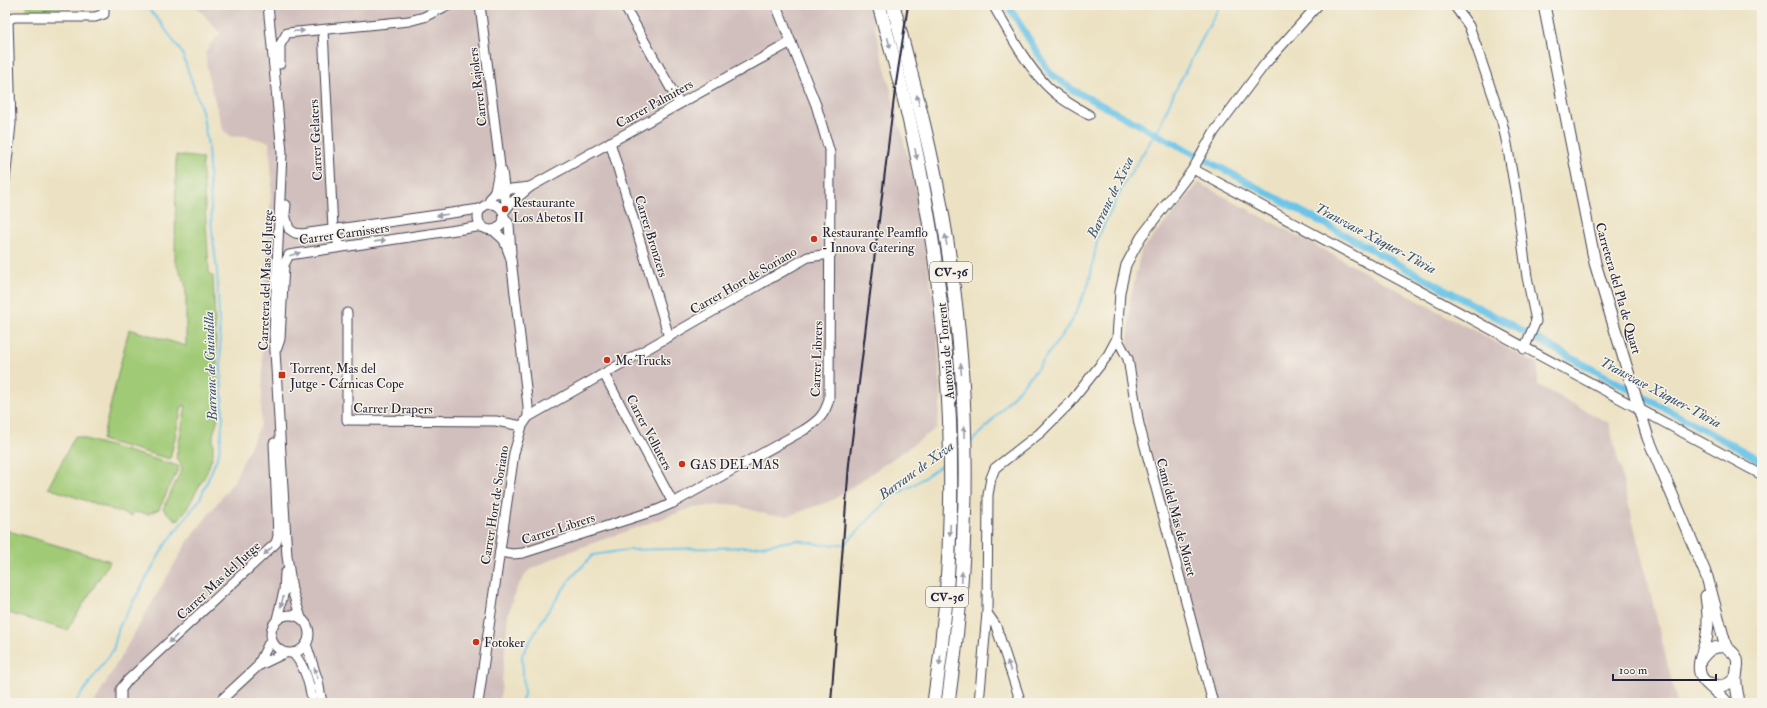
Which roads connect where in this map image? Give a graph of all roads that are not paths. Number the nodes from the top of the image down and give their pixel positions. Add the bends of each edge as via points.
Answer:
1 (104, 5) edge
2 (268, 5) edge
3 (448, 5) edge
4 (480, 5) edge
5 (624, 5) edge
6 (776, 5) edge
7 (879, 5) edge
8 (893, 5) edge
9 (993, 5) edge
10 (1318, 5) edge
11 (1454, 5) edge
12 (1544, 5) edge
13 (323, 30) junction
14 (791, 42) junction
15 (278, 100) junction
16 (680, 103) junction
17 (1089, 115) dead end
18 (610, 142) junction
19 (500, 166) junction
20 (1195, 166) junction
21 (282, 173) junction
22 (503, 178) junction
23 (5, 180) edge
24 (530, 187) junction
25 (518, 188) junction
26 (505, 192) junction
27 (490, 201) junction
28 (480, 209) junction
29 (503, 213) junction
30 (483, 227) junction
31 (333, 229) junction
32 (493, 230) junction
33 (341, 246) junction
34 (831, 254) junction
35 (511, 259) junction
36 (346, 313) dead end
37 (669, 337) junction
38 (1117, 338) junction
39 (1524, 349) junction
40 (275, 356) junction
41 (604, 374) junction
42 (278, 404) junction
43 (1639, 407) junction
44 (528, 417) junction
45 (522, 426) junction
46 (1762, 475) edge
47 (673, 503) junction
48 (1687, 529) junction
49 (500, 552) junction
50 (286, 556) junction
51 (987, 613) junction
52 (301, 618) junction
53 (278, 619) junction
54 (271, 639) junction
55 (306, 644) junction
56 (1726, 647) junction
57 (289, 653) junction
58 (1699, 661) junction
59 (258, 666) junction
60 (1736, 676) junction
61 (1703, 679) junction
62 (121, 703) edge
63 (218, 703) edge
64 (313, 703) edge
65 (322, 703) edge
66 (478, 703) edge
67 (934, 703) edge
68 (950, 703) edge
69 (979, 703) edge
70 (1021, 703) edge
71 (1213, 703) edge
72 (1727, 703) edge
73 (1739, 703) edge

1 - 23 street via 104,14 95,17 14,16 8,20 10,135
2 - 15 street, Carretera del Mas del Jutge
3 - 13 street via 409,21
4 - 19 street, Carrer Rajolers
5 - 16 street
6 - 14 street, Carrer Librers
7 -> 67 highway, Autovia de Torrent / CV-36 via 912,131 928,215 944,327 952,491 948,586
68 -> 8 highway, Autovia de Torrent / CV-36 via 962,588 965,485 964,408 958,331 942,212 919,101
9 - 17 street via 1029,64 1046,86
10 - 20 street via 1265,64 1214,132
11 - 39 street via 1469,26 1502,122 1536,321
12 - 43 main road, Carretera del Pla de Quart via 1595,263
15 -> 13 street via 281,79 280,45 283,38 293,31
13 - 31 street, Carrer Gelaters
14 - 16 street, Carrer Palmiters
14 - 34 street, Carrer Librers via 816,105 830,152
15 - 21 street, Carretera del Mas del Jutge
16 - 18 street, Carrer Palmiters
18 - 24 street, Carrer Palmiters
18 - 37 street, Carrer Bronzers
19 - 22 street, Carrer Rajolers
19 - 27 street, Carrer Rajolers
20 - 38 street via 1141,237 1126,265 1120,292
20 - 39 street
21 - 31 street, Carrer Carnissers via 286,193 285,214 289,229 302,234
21 - 40 street, Carretera del Mas del Jutge
22 - 25 street
22 - 26 street, Carrer Rajolers
24 - 25 street, Carrer Palmiters
24 - 29 street, Carrer Palmiters via 511,202
25 - 26 street, Carrer Palmiters
26 - 27 street, Carrer Palmiters
26 - 29 street, Carrer Rajolers via 506,203
27 - 28 street, Carrer Carnissers
27 - 29 street
28 - 30 street via 478,219
28 -> 31 street, Carrer Carnissers
29 - 32 street via 500,227
29 - 35 street, Carrer Rajolers via 509,224
30 - 32 street, Carrer Carnissers
33 -> 30 street, Carrer Carnissers
31 - 33 street, Carrer Gelaters
32 - 35 street, Carrer Rajolers via 504,240
40 -> 33 street, Carrer Carnissers via 280,339 286,259 292,254
34 - 37 street, Carrer Hort de Soriano via 808,257
34 - 47 street, Carrer Librers via 829,399 822,418
35 - 44 street, Carrer Rajolers
36 - 45 street, Carrer Drapers via 347,420 496,421
37 - 41 street, Carrer Hort de Soriano
38 - 51 street via 1108,355 1070,403 1040,432 995,468 988,494
38 - 71 street, Camí del Mas de Moret via 1128,359 1139,424
39 - 43 street
40 - 42 street, Carretera del Mas del Jutge
41 - 44 street, Carrer Hort de Soriano
41 - 47 street, Carrer Velluters
42 - 50 street, Carretera del Mas del Jutge
42 -> 62 street, Carrer Mas del Jutge via 274,436 278,536 276,543 128,680 121,689
43 - 46 street
43 - 48 main road, Carretera del Pla de Quart via 1648,438
44 - 45 street, Carrer Hort de Soriano
45 - 49 street, Carrer Hort de Soriano via 514,453
47 - 49 street, Carrer Librers via 523,553
48 - 56 main road, Carretera del Pla de Quart via 1707,577
48 - 58 main road via 1702,575 1707,606 1705,648
49 - 66 street, Carrer Hort de Soriano
50 - 52 street, Carretera del Mas del Jutge via 292,590
50 -> 53 street, Carretera del Mas del Jutge via 284,591
51 - 69 street
70 -> 51 street via 996,626
52 - 53 street via 289,615
52 - 55 street via 309,630
53 - 54 street via 271,632
54 - 57 street via 274,645
54 - 59 street
55 - 57 street via 298,652
65 -> 55 street
56 - 58 main road via 1716,646 1707,651
56 - 60 main road, Carretera del Pla de Quart via 1734,652 1739,661
57 - 59 street
57 - 64 street via 302,664 308,677
58 - 61 main road
59 - 63 street
60 - 61 main road via 1722,686 1714,686
60 - 73 main road, Carretera del Pla de Quart
61 - 72 main road

